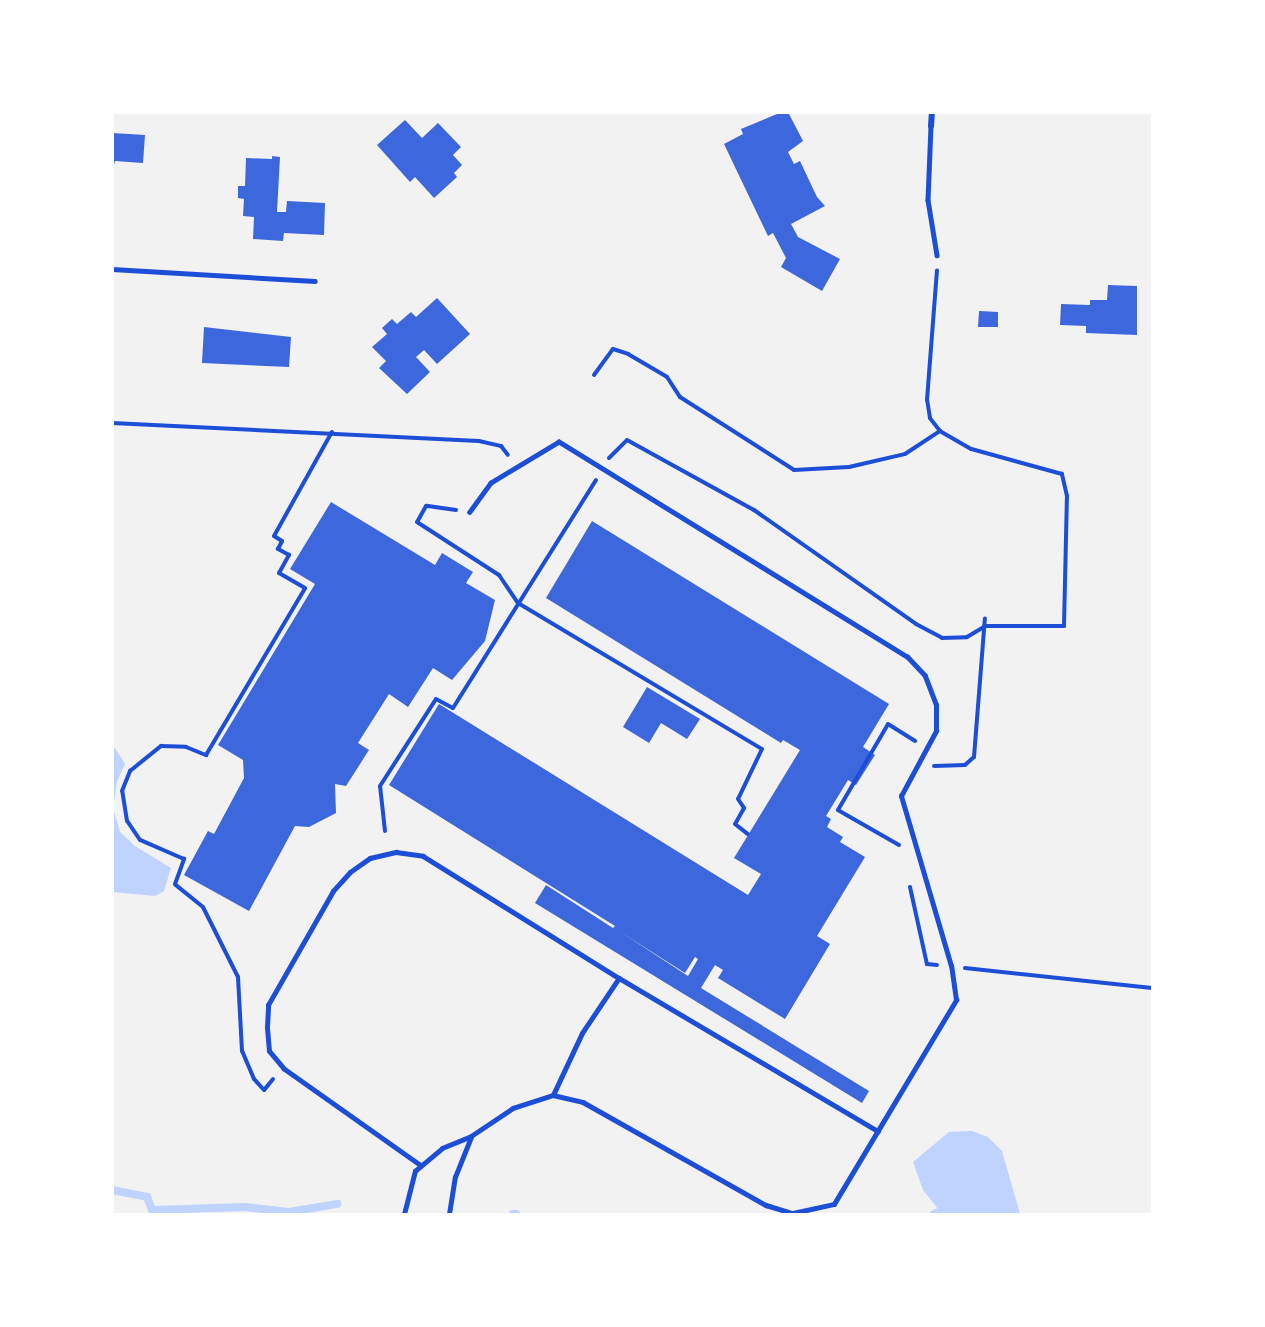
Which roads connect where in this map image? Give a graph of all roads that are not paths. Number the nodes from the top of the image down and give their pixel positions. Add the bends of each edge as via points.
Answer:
1 (932, 112) edge
2 (931, 126) joint
3 (937, 255) road end
4 (112, 269) edge
5 (315, 281) dead end
6 (470, 512) road end
7 (620, 978) junction
8 (553, 1095) junction
9 (878, 1131) junction
10 (471, 1136) junction
11 (421, 1166) junction
12 (404, 1215) edge
13 (449, 1215) edge

1 - 2 street
2 - 3 lane via 928,200
4 - 5 lane
6 - 9 lane via 491,483 560,442 907,657 925,676 936,705 936,731 901,796 951,966 956,1000
7 - 8 lane via 582,1033
7 - 9 lane
7 - 11 lane via 423,856 396,852 370,858 350,872 333,891 268,1005 269,1051 284,1069
8 - 9 lane via 583,1102 766,1205 794,1213 834,1204
8 - 10 lane via 513,1108
10 - 11 lane via 442,1148
10 - 13 lane via 455,1177
11 - 12 lane via 406,1194

